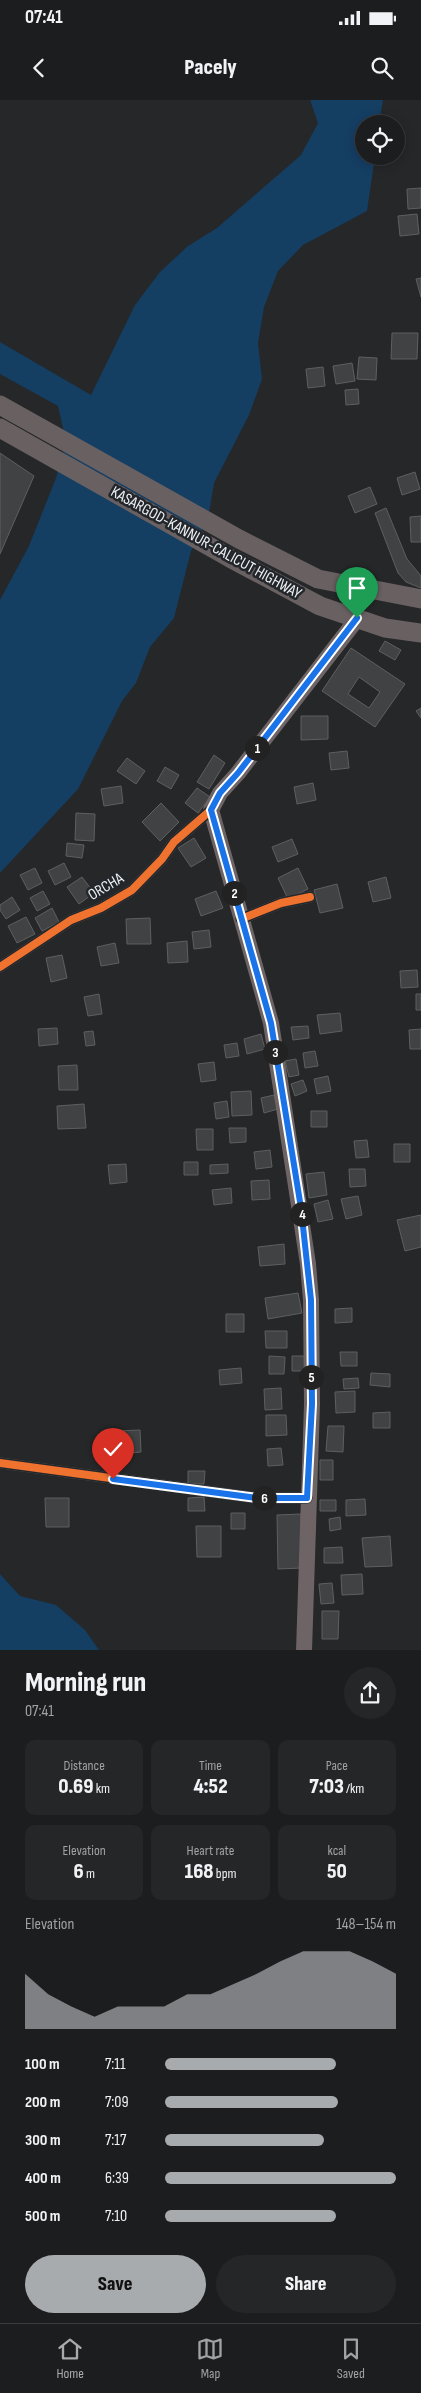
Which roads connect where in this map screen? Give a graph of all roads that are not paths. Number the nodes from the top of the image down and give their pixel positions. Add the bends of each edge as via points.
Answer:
1 (0, 405) edge
2 (0, 428) edge
3 (421, 599) edge
4 (357, 618) junction
5 (421, 633) edge
6 (211, 810) junction
7 (310, 897) dead end
8 (241, 919) junction
9 (0, 967) edge
10 (0, 1463) edge
11 (307, 1498) junction
12 (304, 1650) edge

1 - 3 highway, KASARGOD-KANNUR-CALICUT HIGHWAY via 239,539 318,579
2 - 4 highway, KASARGOD-KANNUR-CALICUT HIGHWAY via 320,606
4 - 5 highway, KASARGOD-KANNUR-CALICUT HIGHWAY via 385,628
4 - 6 main road via 220,793
6 - 8 main road
6 - 9 street, ORCHA via 174,842 132,890 71,920
7 - 8 street via 281,903
8 - 11 main road via 271,1023 308,1264 312,1404
10 - 11 street via 257,1498
11 - 12 main road

